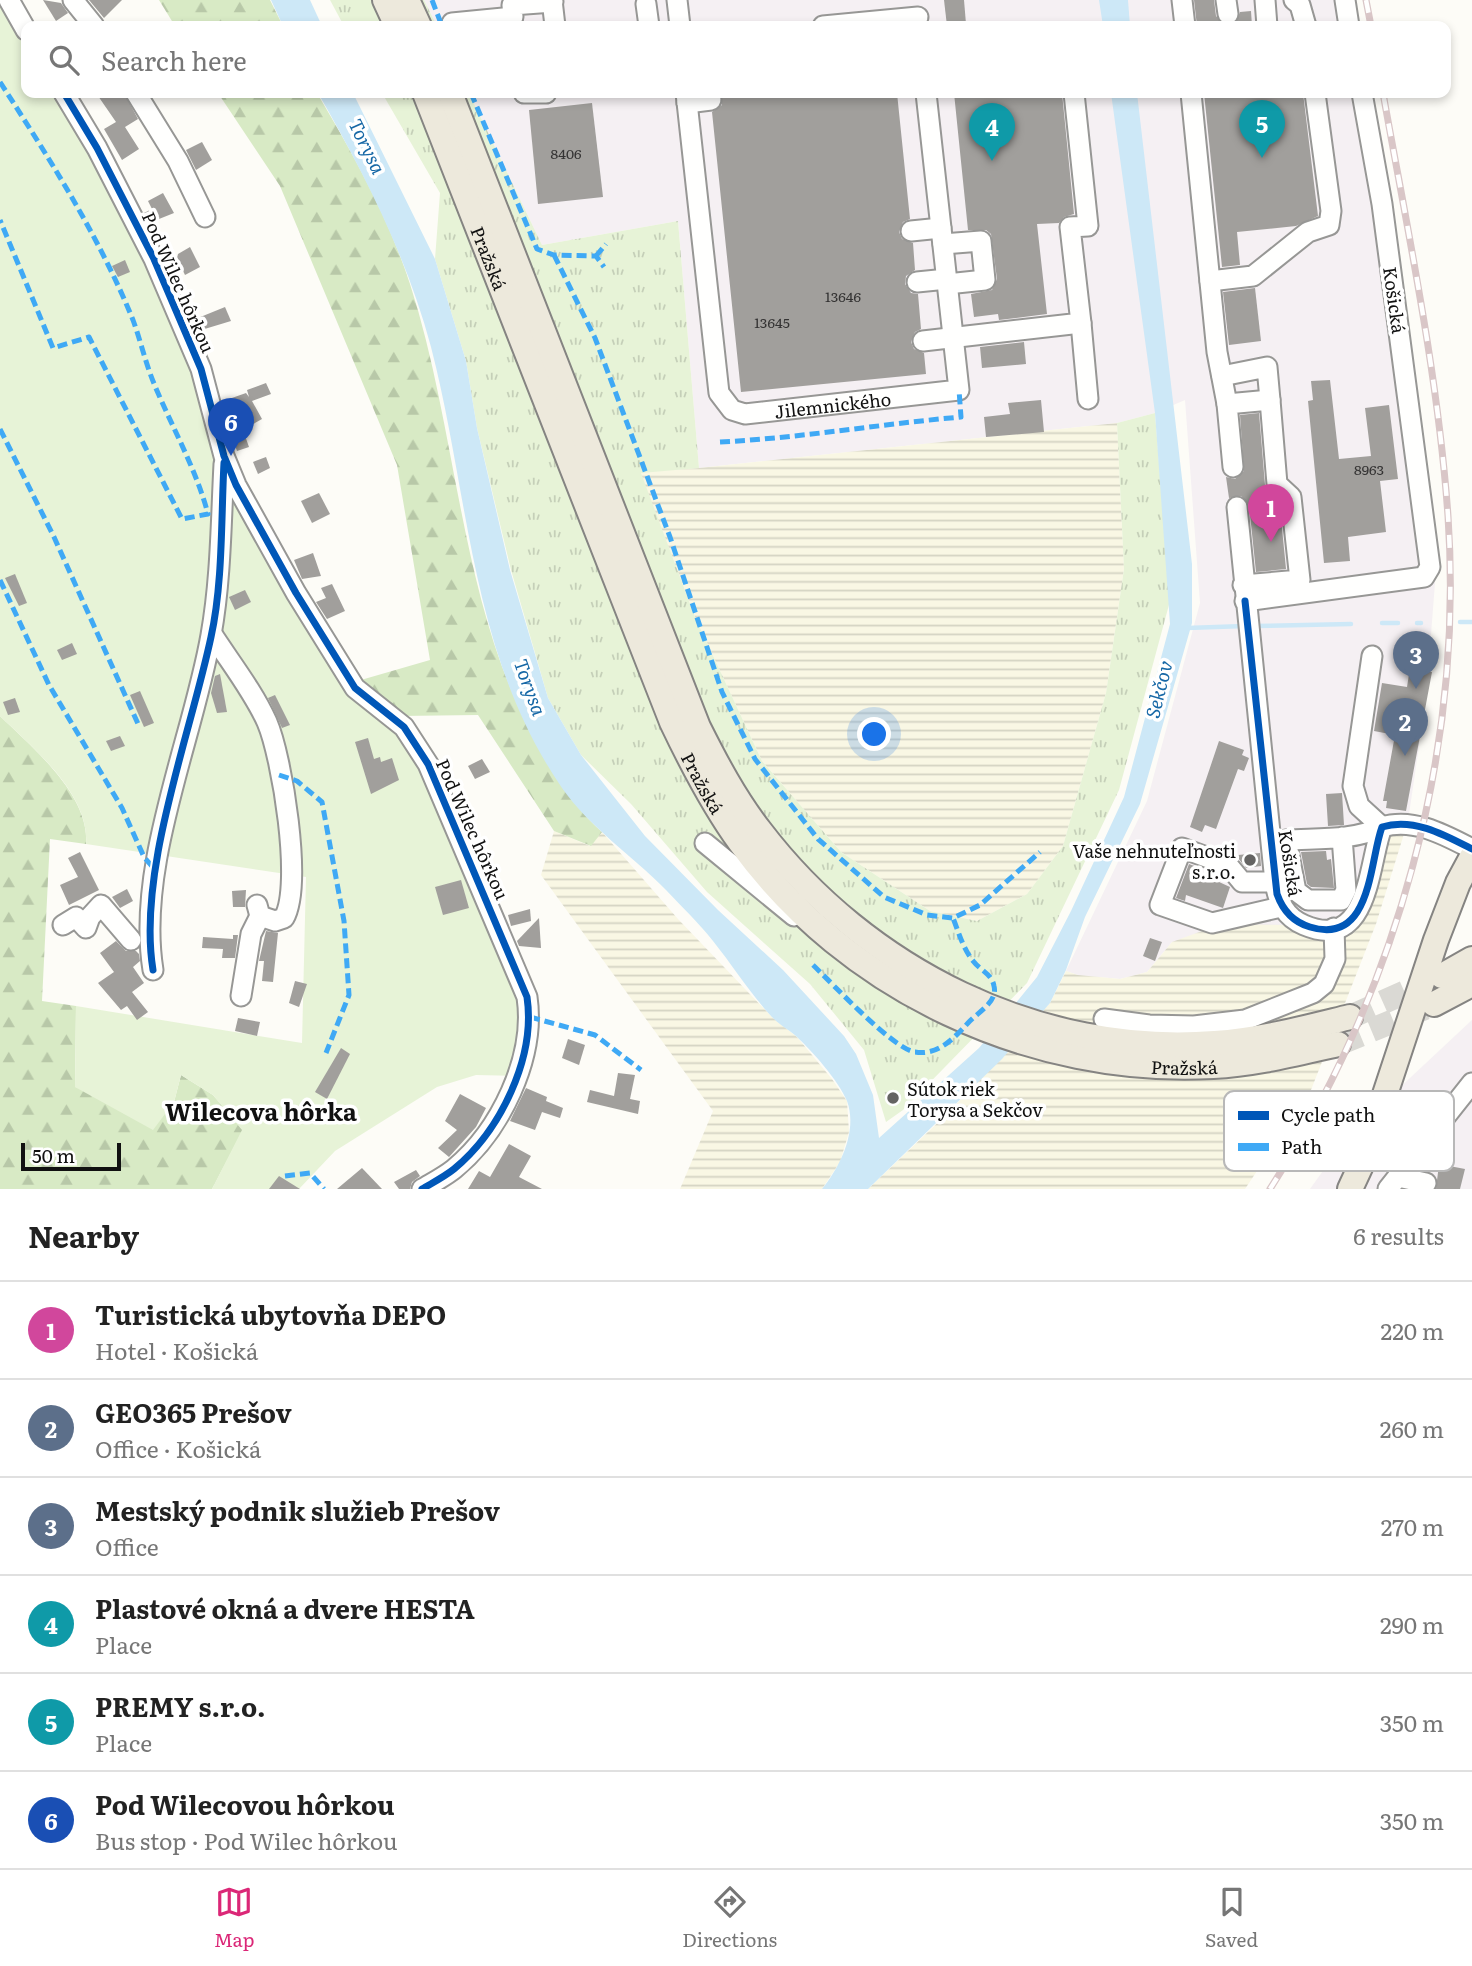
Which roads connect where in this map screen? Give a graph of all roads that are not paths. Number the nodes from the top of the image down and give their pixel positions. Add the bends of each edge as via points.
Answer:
1 (9, 0) edge
2 (73, 0) edge
3 (385, 0) edge
4 (407, 0) edge
5 (677, 0) edge
6 (1182, 0) edge
7 (1269, 0) edge
8 (1294, 0) edge
9 (1345, 0) edge
10 (552, 1) edge
11 (646, 4) dead end
12 (918, 14) edge
13 (21, 21) edge
14 (90, 21) edge
15 (395, 21) edge
16 (417, 21) edge
17 (472, 21) edge
18 (554, 21) edge
19 (648, 21) edge
20 (679, 21) edge
21 (863, 21) edge
22 (1184, 21) edge
23 (1267, 21) edge
24 (1305, 21) edge
25 (1348, 21) edge
26 (67, 98) edge
27 (139, 98) edge
28 (427, 98) edge
29 (452, 98) edge
30 (687, 98) edge
31 (927, 98) edge
32 (1075, 98) edge
33 (1192, 98) edge
34 (1316, 98) edge
35 (1363, 98) edge
36 (711, 100) dead end
37 (205, 217) dead end
38 (911, 231) dead end
39 (942, 236) junction
40 (947, 281) junction
41 (1210, 281) junction
42 (917, 282) dead end
43 (518, 296) junction
44 (1081, 323) junction
45 (953, 338) junction
46 (923, 341) dead end
47 (1222, 376) junction
48 (1088, 399) dead end
49 (1269, 400) junction
50 (1227, 404) junction
51 (570, 432) junction
52 (224, 456) junction
53 (1233, 467) dead end
54 (1237, 506) dead end
55 (1246, 609) junction
56 (212, 634) junction
57 (1372, 656) dead end
58 (1382, 827) junction
59 (1342, 837) dead end
60 (705, 843) dead end
61 (1472, 849) edge
62 (1472, 856) edge
63 (1275, 882) junction
64 (1281, 907) junction
65 (63, 925) dead end
66 (818, 927) junction
67 (1334, 928) junction
68 (1472, 958) edge
69 (1442, 976) tunnel mouth
70 (1472, 984) edge
71 (242, 996) dead end
72 (954, 1004) junction
73 (1434, 1004) tunnel mouth
74 (1350, 1017) tunnel mouth
75 (1104, 1019) dead end
76 (1338, 1044) tunnel mouth
77 (1472, 1083) edge
78 (1386, 1091) edge
79 (1454, 1105) edge
80 (1357, 1183) edge
81 (1393, 1183) edge
82 (1426, 1183) dead end
83 (422, 1189) edge
84 (1340, 1189) edge

1 - 13 street
2 - 14 street
3 - 15 main road
4 - 16 main road
5 - 20 street
6 - 22 street
7 - 23 street
8 - 24 street
9 - 25 street
10 - 17 street via 512,5 513,17
10 - 18 street
11 - 19 street
12 - 21 street
26 - 52 street, Pod Wilec hôrkou via 155,259 201,369
27 - 37 street via 178,161
28 - 43 main road, Pražská
29 - 43 main road, Pražská
30 - 36 street
30 - 45 street, Jilemnického via 719,393 732,410 745,414 959,390
31 - 39 street, Jilemnického
32 - 44 street via 1088,226 1070,227
33 - 41 street
34 - 41 street via 1329,225 1308,232 1253,276
35 - 55 street, Košická via 1382,204 1430,567 1424,577
38 - 39 street
39 - 40 street, Jilemnického
39 - 40 street via 981,241 985,280
40 - 42 street
40 - 45 street, Jilemnického
41 - 47 street
43 - 51 main road, Pražská
44 - 45 street
44 - 48 street
45 - 46 street
47 - 49 street via 1268,362
47 - 50 street
49 - 50 street
49 - 55 street via 1277,484 1291,496 1300,580
50 - 53 street
51 - 66 main road, Pražská via 650,668 693,765 740,842
51 - 72 main road, Pražská via 698,727 758,830 845,921
52 - 56 street, Pod Wilec hôrkou
52 - 83 street, Pod Wilec hôrkou via 296,593 355,688 404,727 428,764 527,997 526,1042 503,1107 468,1157
54 - 55 street
55 - 63 street, Košická
56 - 65 street, Pod Wilec hôrkou via 139,938 101,905 86,928 76,917
56 - 71 street via 267,722 287,812 294,873 284,918 275,921 258,911 250,934
57 - 58 street via 1353,786 1359,806
58 - 59 street via 1362,837
58 - 61 street via 1410,824
58 - 67 street via 1363,904 1354,917
60 - 66 street via 788,913
62 - 78 main road via 1436,940
63 - 64 street, Košická
63 - 64 street via 1242,882 1228,865 1182,848 1160,905 1212,923
64 - 67 street, Košická via 1305,925
66 - 72 main road, Pražská via 870,968
67 - 75 street via 1335,959 1324,984 1313,993 1245,1020 1194,1026
68 - 69 main road
70 - 73 main road
72 - 74 main road, Pražská via 1080,1034 1162,1044 1261,1038
72 - 76 main road, Pražská via 1002,1036 1065,1054 1158,1066 1266,1060
77 - 79 street
80 - 84 street
81 - 82 street

